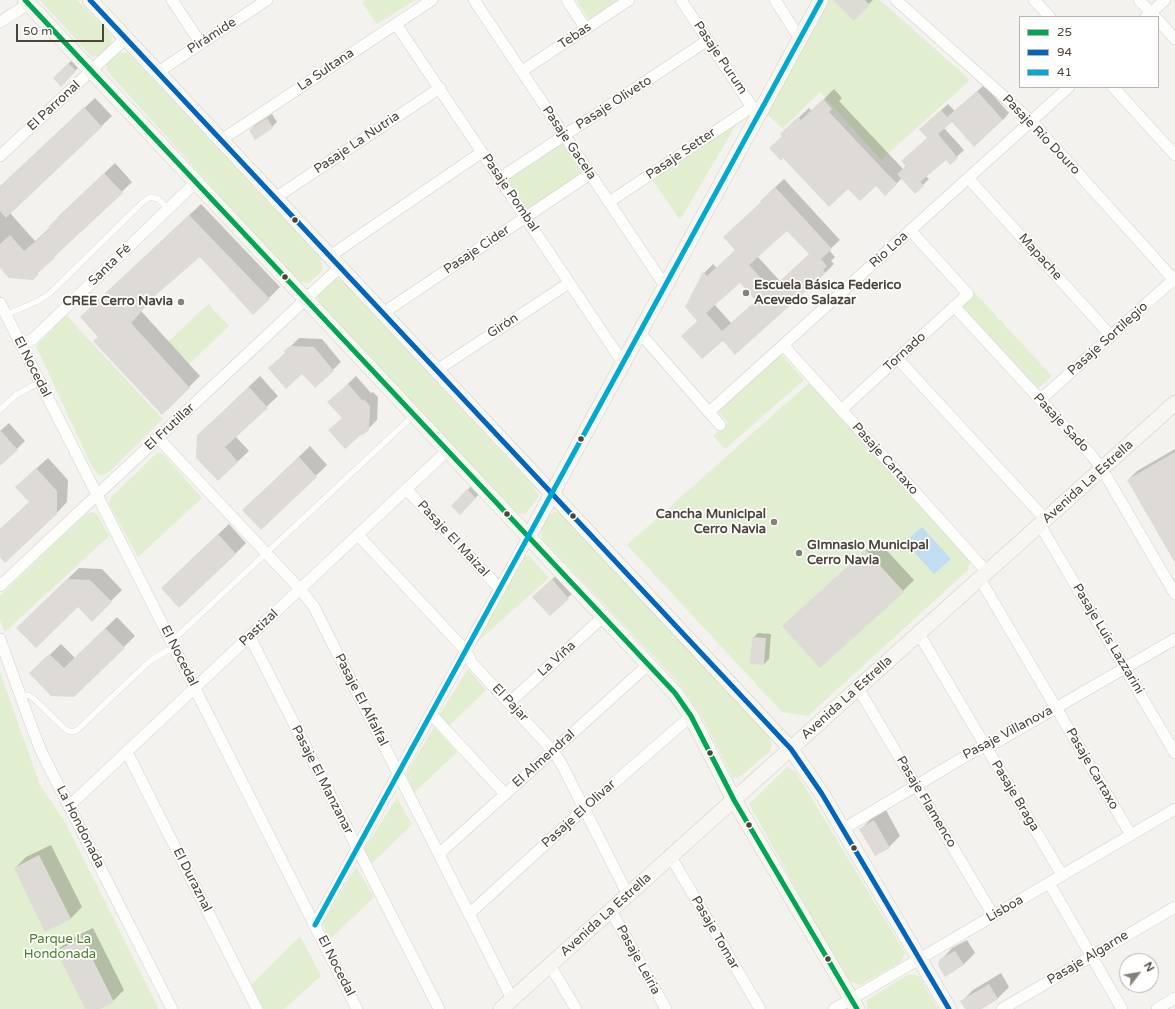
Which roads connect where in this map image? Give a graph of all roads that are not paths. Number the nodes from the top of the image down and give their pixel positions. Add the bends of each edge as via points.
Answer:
1 (90, 0) edge
2 (172, 0) edge
3 (267, 0) edge
4 (432, 0) edge
5 (474, 0) edge
6 (567, 0) edge
7 (629, 0) edge
8 (681, 0) edge
9 (774, 0) edge
10 (821, 0) edge
11 (896, 0) edge
12 (1034, 0) edge
13 (1140, 0) edge
14 (1165, 0) edge
15 (26, 2) edge
16 (1049, 16) edge
17 (1152, 16) edge
18 (1154, 16) edge
19 (0, 22) edge
20 (1159, 23) edge
21 (396, 24) junction
22 (586, 29) junction
23 (126, 38) junction
24 (800, 39) junction
25 (1175, 39) edge
26 (708, 40) junction
27 (201, 44) junction
28 (91, 71) junction
29 (522, 71) junction
30 (158, 72) junction
31 (440, 88) junction
32 (1068, 88) edge
33 (1114, 88) edge
34 (755, 111) junction
35 (1031, 121) junction
36 (564, 135) junction
37 (221, 140) junction
38 (482, 152) junction
39 (1175, 155) edge
40 (0, 156) edge
41 (590, 174) junction
42 (500, 178) junction
43 (968, 178) junction
44 (196, 182) junction
45 (276, 198) junction
46 (609, 202) junction
47 (168, 209) junction
48 (525, 217) junction
49 (910, 230) junction
50 (335, 261) junction
51 (1175, 280) edge
52 (569, 283) junction
53 (665, 286) junction
54 (306, 299) junction
55 (954, 306) junction
56 (2, 308) edge
57 (383, 313) junction
58 (640, 333) junction
59 (1111, 336) junction
60 (21, 345) junction
61 (783, 345) junction
62 (897, 358) junction
63 (623, 363) junction
64 (436, 370) junction
65 (40, 382) junction
66 (1040, 400) junction
67 (1175, 403) edge
68 (0, 410) edge
69 (841, 410) junction
70 (709, 412) junction
71 (414, 415) junction
72 (720, 425) dead end
73 (158, 438) junction
74 (448, 450) junction
75 (1102, 469) junction
76 (406, 489) junction
77 (552, 493) junction
78 (97, 496) junction
79 (1043, 522) junction
80 (358, 535) junction
81 (529, 536) junction
82 (266, 553) junction
83 (984, 575) junction
84 (0, 586) edge
85 (500, 589) junction
86 (300, 590) junction
87 (1175, 594) edge
88 (604, 616) junction
89 (919, 634) junction
90 (250, 636) junction
91 (0, 639) edge
92 (1175, 639) edge
93 (173, 644) junction
94 (466, 651) junction
95 (649, 664) junction
96 (1125, 668) junction
97 (195, 688) junction
98 (858, 688) junction
99 (20, 696) junction
100 (509, 703) junction
101 (1056, 708) junction
102 (431, 714) junction
103 (691, 716) junction
104 (986, 746) junction
105 (791, 749) junction
106 (553, 751) junction
107 (127, 752) junction
108 (1175, 753) edge
109 (398, 773) junction
110 (916, 785) junction
111 (505, 794) junction
112 (734, 800) junction
113 (69, 806) junction
114 (584, 809) junction
115 (1175, 809) edge
116 (843, 829) junction
117 (1130, 835) junction
118 (357, 848) junction
119 (439, 854) junction
120 (671, 857) junction
121 (1062, 875) junction
122 (1049, 883) junction
123 (628, 895) junction
124 (1175, 907) edge
125 (611, 911) junction
126 (469, 914) junction
127 (993, 916) junction
128 (315, 925) junction
129 (1091, 956) junction
130 (920, 959) junction
131 (550, 965) junction
132 (1175, 998) edge
133 (512, 999) junction
134 (854, 1004) edge
135 (172, 1009) edge
136 (257, 1009) edge
137 (357, 1009) edge
138 (439, 1009) edge
139 (501, 1009) edge
140 (576, 1009) edge
141 (666, 1009) edge
142 (760, 1009) edge
143 (834, 1009) edge
144 (949, 1009) edge
145 (1002, 1009) edge
146 (1122, 1009) edge
147 (1157, 1009) edge

1 - 23 street
2 - 27 street
3 - 27 street, Pirámide
4 - 21 street, La Sultana
5 - 29 street, Pasaje Gacela
6 - 22 street
7 - 22 street, Tebas
8 - 26 street, Pasaje Purum
9 - 24 street
10 - 24 street
11 - 35 street, Pasaje Río Douro
12 - 16 street
13 - 17 street
14 - 18 street
15 - 19 street
15 - 28 street
20 - 25 street
21 - 31 street, Pasaje Pombal
21 - 37 street, La Sultana
22 - 29 street, Tebas
23 - 28 street, El Parronal
23 - 30 street
24 - 34 street
26 - 34 street, Pasaje Purum
26 - 36 street, Pasaje Oliveto
27 - 30 street, Pirámide
28 - 40 street, El Parronal
28 - 44 street
29 - 36 street, Pasaje Gacela
30 - 37 street
31 - 38 street, Pasaje Pombal
31 - 45 street, Pasaje La Nutria
32 - 35 street, Río Loa
33 - 39 street
34 - 46 street, Pasaje Setter
34 - 53 street
35 - 43 street, Río Loa
35 - 51 street, Pasaje Río Douro
36 - 41 street, Pasaje Gacela
36 - 42 street, Pasaje Oliveto
37 - 45 street
38 - 42 street, Pasaje Pombal
38 - 50 street
41 - 46 street, Pasaje Gacela
41 - 48 street, Pasaje Cider
42 - 48 street, Pasaje Pombal
43 - 49 street, Río Loa
43 - 59 street, Mapache
44 - 47 street, Santa Fé
44 - 54 street
45 - 50 street
46 - 53 street, Pasaje Gacela
47 - 56 lane via 158,199 150,197 49,294 38,301
47 - 60 street, Santa Fé via 33,339
48 - 52 street, Pasaje Pombal
48 - 57 street, Pasaje Cider
49 - 55 street, Tornado via 968,294
49 - 61 street, Río Loa
50 - 54 street, El Frutillar
50 - 57 street
51 - 59 street, Pasaje Sortilegio
52 - 63 street, Pasaje Pombal
52 - 64 street, Girón
53 - 58 street
54 - 71 street
54 - 73 street, El Frutillar
55 - 62 street, Tornado
55 - 66 street, Pasaje Sado
56 - 60 street, El Nocedal
57 - 64 street
58 - 63 street
58 - 70 street
59 - 66 street, Pasaje Sortilegio
60 - 65 street, El Nocedal
61 - 69 street, Pasaje Cartaxo
61 - 70 street, Río Loa
62 - 69 street, Tornado
62 - 79 street, Pasaje Luis Lazzarini
63 - 77 street
64 - 77 street
65 - 68 lane via 16,395
65 - 78 street, El Nocedal
66 - 75 street, Pasaje Sado
67 - 75 street, Avenida La Estrella
69 - 83 street, Pasaje Cartaxo
70 - 72 street
71 - 74 street
71 - 82 lane
73 - 78 street, El Frutillar
73 - 82 street, Pasaje El Alfalfal
74 - 76 street, Pastizal
74 - 81 street
75 - 79 street, Avenida La Estrella
75 - 87 street, Pasaje Sado
76 - 80 street, Pastizal
76 - 85 street, Pasaje El Maizal
77 - 81 street
77 - 105 street
78 - 84 street, El Frutillar
78 - 93 street, El Nocedal
79 - 83 street, Avenida La Estrella
79 - 96 street, Pasaje Luis Lazzarini
80 - 86 street, Pastizal
80 - 94 street, El Pajar
81 - 85 street
81 - 88 street
82 - 86 street, Pasaje El Alfalfal
82 - 93 lane
83 - 89 street, Avenida La Estrella
83 - 101 street, Pasaje Cartaxo
85 - 94 street
86 - 90 street, Pastizal
86 - 109 street, Pasaje El Alfalfal via 314,607
88 - 95 street
88 - 100 street, La Viña
89 - 98 street, Avenida La Estrella
89 - 104 street, Pasaje Braga
90 - 97 street, Pastizal
90 - 118 street, Pasaje El Manzanar
91 - 99 street, La Hondonada
92 - 96 street, Pasaje Villanova
93 - 97 street, El Nocedal
93 - 99 lane via 151,660 76,731 70,732 65,729 33,698 28,695
94 - 100 street, El Pajar via 472,663
94 - 102 street
95 - 103 street via 675,693
95 - 106 street, El Almendral
96 - 101 street, Pasaje Villanova
96 - 108 street, Pasaje Luis Lazzarini
97 - 107 street, Pastizal
97 - 128 street, El Nocedal
98 - 105 street, Avenida La Estrella
98 - 110 street, Pasaje Flamenco
99 - 113 street, La Hondonada via 41,751
100 - 106 street, El Pajar
101 - 104 street, Pasaje Villanova
101 - 117 street, Pasaje Cartaxo
102 - 109 street
102 - 111 street
103 - 112 street
103 - 114 street, Pasaje El Olivar
104 - 110 street, Pasaje Villanova
104 - 121 street, Pasaje Braga
105 - 112 street, Avenida La Estrella
105 - 116 street
106 - 111 street, El Almendral
106 - 114 street, El Pajar
107 - 113 street, Pastizal
107 - 136 street, El Duraznal
109 - 118 street
109 - 119 street, Pasaje El Alfalfal
110 - 116 street, Pasaje Villanova
110 - 127 street, Pasaje Flamenco
111 - 119 street, El Almendral
112 - 120 street, Avenida La Estrella
112 - 134 street
113 - 135 street, La Hondonada
114 - 123 street, El Pajar
114 - 126 street, Pasaje El Olivar
115 - 117 street, Lisboa
116 - 130 street
117 - 121 street, Lisboa
118 - 128 street
118 - 138 street, Pasaje El Manzanar
119 - 126 street, Pasaje El Alfalfal
120 - 123 street, Avenida La Estrella
120 - 142 street, Pasaje Tomar
121 - 122 street, Lisboa
122 - 127 street, Lisboa
122 - 129 street
123 - 125 street, Avenida La Estrella
124 - 129 street, Pasaje Algarne
125 - 131 street, Avenida La Estrella
125 - 141 street, Pasaje Leiria
126 - 133 street, Pasaje El Alfalfal
127 - 130 street, Lisboa
128 - 137 street, El Nocedal
129 - 145 street, Pasaje Algarne
129 - 146 street
130 - 134 street, Lisboa
130 - 144 street
131 - 133 street, Avenida La Estrella
131 - 140 street
132 - 147 street
133 - 139 street, Avenida La Estrella
134 - 143 street, Lisboa

